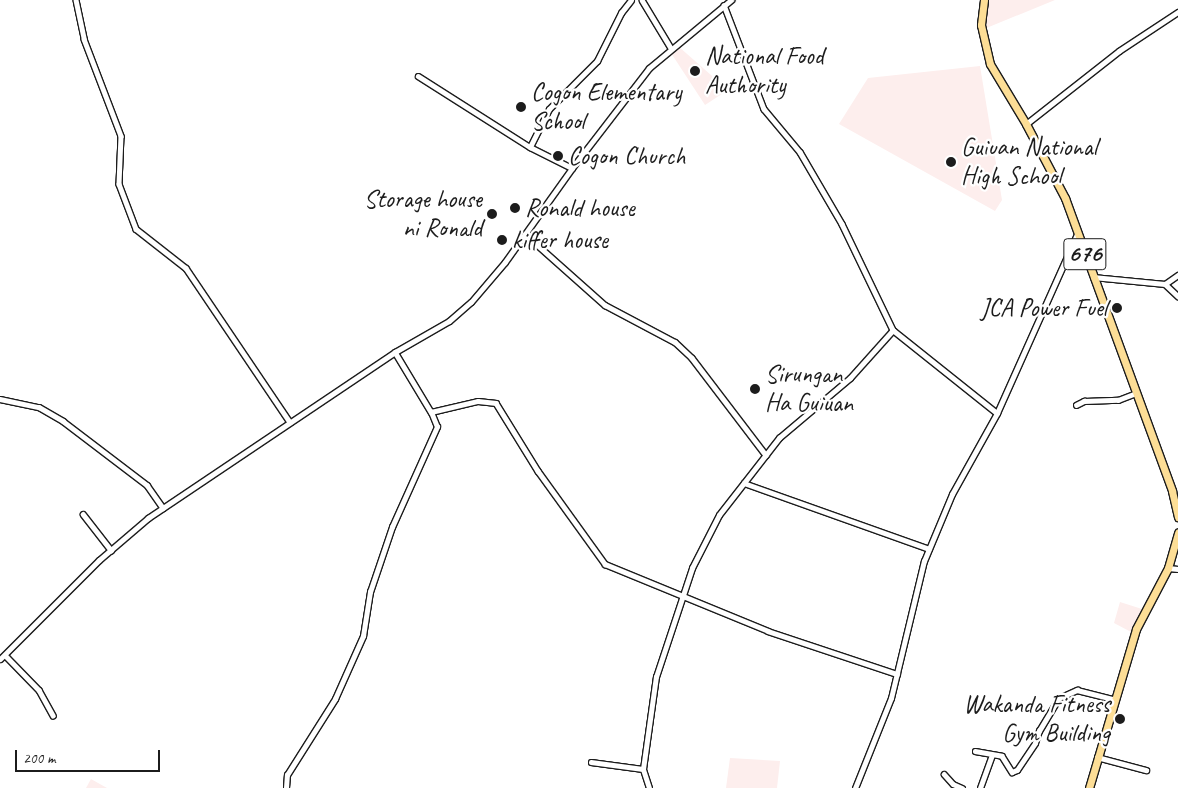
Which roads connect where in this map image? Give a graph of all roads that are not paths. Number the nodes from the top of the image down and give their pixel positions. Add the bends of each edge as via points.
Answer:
1 (76, 0) edge
2 (631, 0) edge
3 (642, 0) edge
4 (731, 0) edge
5 (984, 0) edge
6 (724, 5) junction
7 (1178, 12) edge
8 (670, 48) junction
9 (418, 76) dead end
10 (1026, 124) junction
11 (530, 146) junction
12 (572, 168) junction
13 (525, 234) junction
14 (1077, 234) junction
15 (1178, 275) edge
16 (1093, 277) junction
17 (1165, 284) junction
18 (1178, 296) edge
19 (893, 330) junction
20 (395, 352) junction
21 (1136, 393) junction
22 (0, 399) edge
23 (1076, 405) dead end
24 (431, 412) junction
25 (440, 412) junction
26 (996, 413) junction
27 (435, 420) junction
28 (290, 422) junction
29 (766, 456) junction
30 (744, 483) junction
31 (163, 508) junction
32 (83, 514) dead end
33 (1178, 517) edge
34 (1178, 532) edge
35 (929, 549) junction
36 (111, 550) junction
37 (1168, 568) junction
38 (1178, 569) edge
39 (682, 594) junction
40 (2, 657) edge
41 (897, 674) junction
42 (1114, 699) junction
43 (53, 715) dead end
44 (975, 751) dead end
45 (992, 755) junction
46 (1098, 757) junction
47 (590, 762) dead end
48 (643, 769) junction
49 (1146, 770) dead end
50 (944, 774) dead end
51 (286, 788) edge
52 (649, 788) edge
53 (855, 788) edge
54 (962, 788) edge
55 (980, 788) edge
56 (1089, 788) edge

1 - 28 street via 84,39 121,136 119,184 136,229 186,268
2 - 11 street via 621,13 597,62 549,109
3 - 8 street
4 - 6 street
5 - 10 main road, 676 via 981,25 990,64
6 - 8 street
6 - 19 street via 764,108 800,152
7 - 10 street via 1119,51
8 - 12 street via 649,68
9 - 11 street
10 - 14 main road, 676 via 1065,198
11 - 12 street
12 - 13 street
13 - 20 street via 471,302 449,321
13 - 29 street via 604,305 675,342 692,358
14 - 16 main road, 676
14 - 26 street
15 - 17 street
16 - 17 street
16 - 21 main road, 676
17 - 18 street
19 - 26 street
19 - 29 street via 850,378 779,438
20 - 24 street
20 - 28 street
21 - 23 street via 1118,400 1084,401
21 - 33 main road, 676 via 1172,491
22 - 31 street via 39,407 63,421 146,485
24 - 25 street
24 - 27 street
25 - 27 street
25 - 39 street via 478,401 496,403 538,471 605,564
26 - 35 street via 952,494
27 - 51 street via 437,427 392,527 370,592 363,636 335,699 288,775
28 - 31 street
29 - 30 street
30 - 35 street
30 - 39 street via 719,515
31 - 36 street
32 - 36 street
34 - 37 main road
35 - 41 street
36 - 40 street
37 - 38 street
37 - 42 main road via 1136,629
39 - 41 street via 768,631
39 - 48 street via 656,677
40 - 43 street via 39,690
41 - 53 street via 891,698
42 - 45 street via 1078,690 1068,693 1059,698 1017,770 1012,772 1002,756
42 - 46 main road
44 - 45 street
45 - 55 street
46 - 49 street
46 - 56 main road
47 - 48 street
48 - 52 street
50 - 54 street

